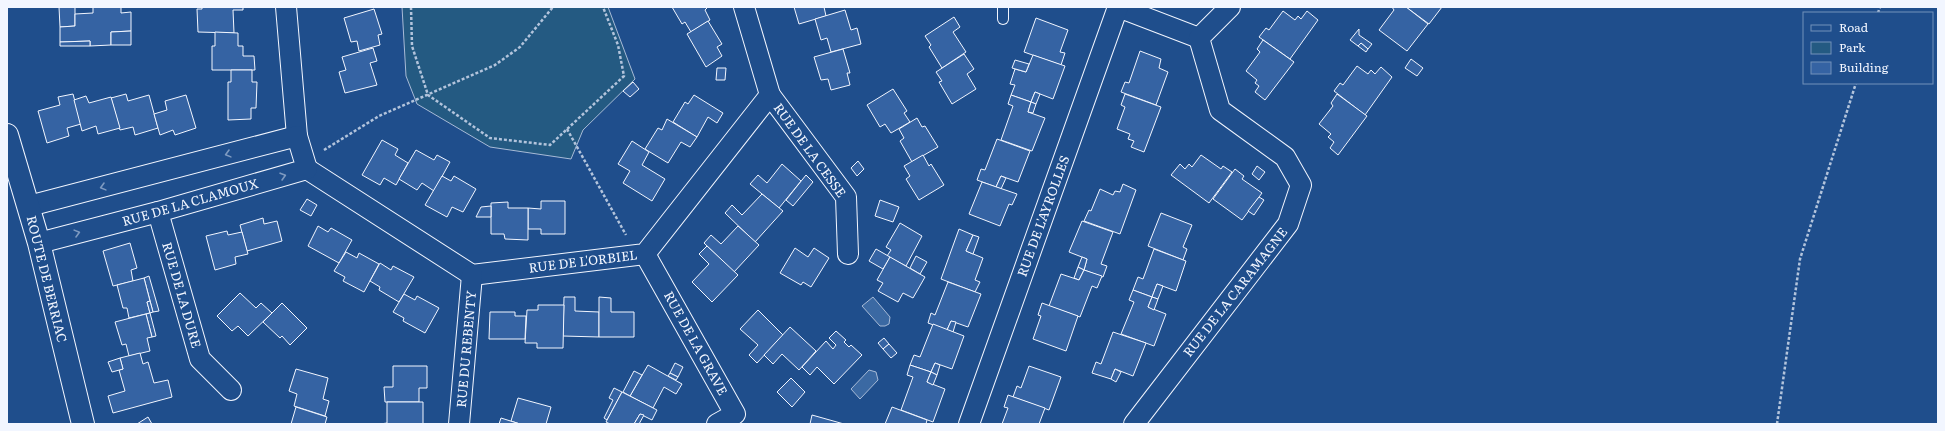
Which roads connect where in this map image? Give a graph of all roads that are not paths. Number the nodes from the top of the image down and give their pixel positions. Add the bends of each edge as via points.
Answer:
1 (286, 7) edge
2 (744, 7) edge
3 (1003, 7) edge
4 (1118, 7) edge
5 (1230, 7) edge
6 (1003, 19) dead end
7 (1199, 38) junction
8 (770, 95) junction
9 (7, 135) edge
10 (297, 136) junction
11 (306, 166) junction
12 (29, 206) junction
13 (158, 212) junction
14 (39, 243) junction
15 (848, 254) dead end
16 (641, 255) junction
17 (472, 275) junction
18 (230, 390) dead end
19 (83, 424) edge
20 (459, 424) edge
21 (717, 424) edge
22 (969, 424) edge
23 (1134, 424) edge

1 - 10 street
2 - 8 street
3 - 6 lane
4 - 7 street
4 - 22 street, RUE DE L'AYROLLES
5 - 7 street
7 - 23 street, RUE DE LA CARAMAGNE via 1220,110 1285,157 1301,184 1288,224
8 - 15 street, RUE DE LA CESSE via 846,197
8 - 16 street, RUE DE L'ORBIEL
9 - 12 main road, ROUTE DE BERRIAC
10 - 11 street
10 -> 12 street
13 -> 11 street, RUE DE LA CLAMOUX
11 - 17 street
12 - 14 main road, ROUTE DE BERRIAC
14 -> 13 street, RUE DE LA CLAMOUX
13 - 18 street, RUE DE LA DURE via 200,359
14 - 19 main road, ROUTE DE BERRIAC
16 - 17 street, RUE DE L'ORBIEL
16 - 21 street, RUE DE LA GRAVE via 735,414
17 - 20 street, RUE DU REBENTY

